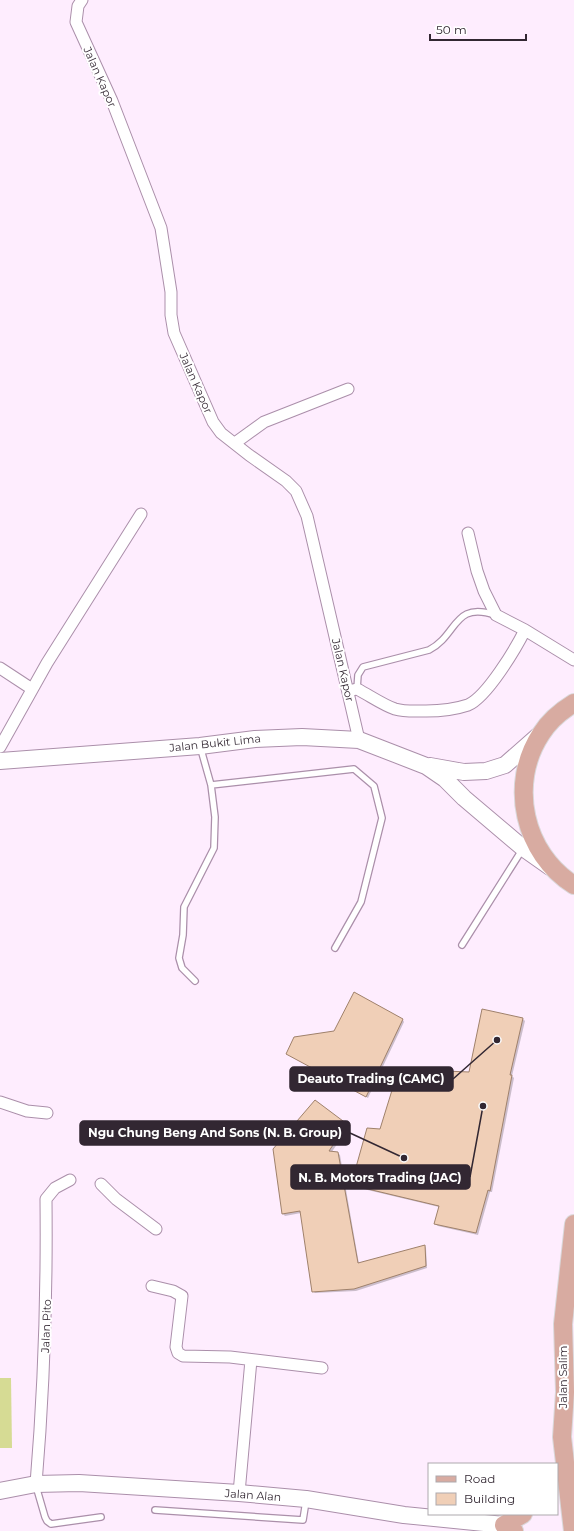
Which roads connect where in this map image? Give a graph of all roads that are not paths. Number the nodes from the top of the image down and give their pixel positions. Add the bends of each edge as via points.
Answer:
1 (82, 0) edge
2 (348, 389) dead end
3 (235, 443) junction
4 (142, 514) dead end
5 (468, 533) dead end
6 (496, 615) junction
7 (525, 630) junction
8 (574, 660) edge
9 (0, 668) edge
10 (32, 689) junction
11 (574, 689) edge
12 (353, 690) junction
13 (567, 707) edge
14 (541, 734) junction
15 (359, 740) junction
16 (200, 746) junction
17 (0, 747) edge
18 (0, 761) edge
19 (426, 766) junction
20 (211, 785) junction
21 (523, 848) junction
22 (563, 877) edge
23 (574, 900) edge
24 (462, 945) dead end
25 (335, 948) dead end
26 (195, 981) dead end
27 (0, 1102) edge
28 (47, 1113) dead end
29 (70, 1180) dead end
30 (102, 1184) dead end
31 (574, 1224) edge
32 (156, 1229) dead end
33 (152, 1286) dead end
34 (251, 1360) junction
35 (322, 1368) dead end
36 (562, 1436) junction
37 (556, 1463) edge
38 (36, 1484) junction
39 (0, 1491) edge
40 (239, 1493) junction
41 (306, 1499) junction
42 (156, 1510) dead end
43 (522, 1515) edge
44 (101, 1517) dead end
45 (509, 1528) edge
46 (573, 1531) edge

1 - 3 street, Jalan Kapor via 78,6 76,22 112,101 161,228 171,292 174,333 213,422 221,433
2 - 3 street via 264,422
3 - 12 street, Jalan Kapor via 296,491 307,516
4 - 10 street
5 - 6 street via 477,571
6 - 7 street
6 - 12 lane via 484,611 465,613 437,646 363,667
7 - 8 street
7 - 12 street via 494,679 481,695 469,704 433,711 395,709
9 - 10 street
10 - 17 street
11 - 13 main road
12 - 15 street, Jalan Kapor
13 - 14 main road
14 - 19 main road via 505,765 486,771 464,772
14 - 22 main road via 528,760 523,788 526,817 535,844
15 - 16 main road, Jalan Bukit Lima via 255,738
15 - 19 main road, Jalan Bukit Lima
16 - 18 main road, Jalan Bukit Lima
16 - 20 lane
19 - 21 main road via 445,778 464,798
20 - 25 lane via 354,769 374,786 382,818 379,831 361,902
20 - 26 lane via 215,817 214,848 184,907 179,958 182,968
21 - 22 main road
21 - 24 lane
22 - 23 main road
27 - 28 street via 27,1111
29 - 38 street, Jalan Pito via 55,1188 46,1199 45,1350
30 - 32 street via 116,1199
31 - 36 main road, Jalan Salim via 563,1324 565,1392
33 - 34 street via 182,1296 176,1347 178,1353 183,1356
34 - 35 street
34 - 40 street
36 - 37 main road
36 - 46 main road, Jalan Salim
38 - 39 main road, Jalan Alan
38 - 40 main road, Jalan Alan via 79,1483
38 - 44 lane via 47,1522 57,1524
40 - 41 main road, Jalan Alan
41 - 42 lane via 303,1520
41 - 45 main road, Jalan Alan
43 - 45 main road

